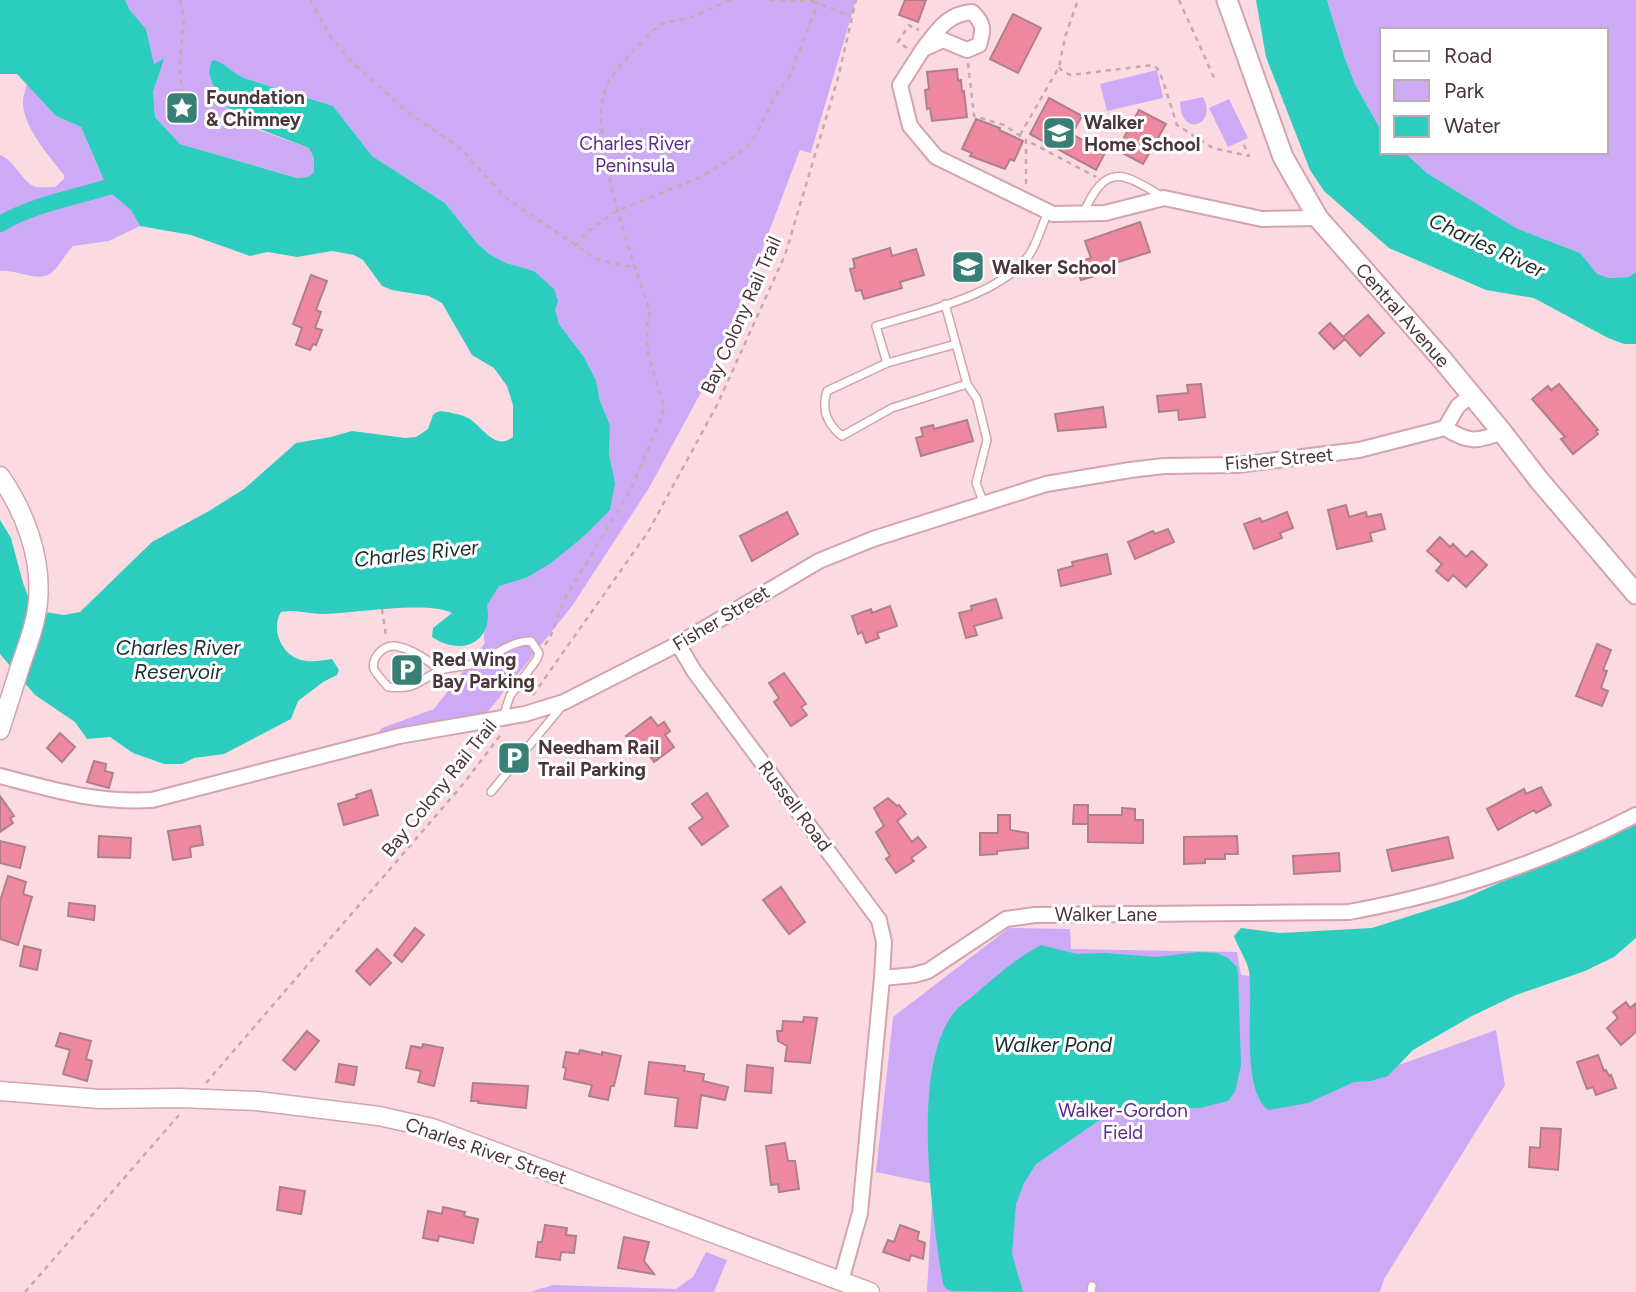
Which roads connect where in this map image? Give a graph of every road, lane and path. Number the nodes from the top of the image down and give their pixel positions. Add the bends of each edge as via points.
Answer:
1 (180, 0) edge
2 (310, 0) edge
3 (733, 0) edge
4 (770, 0) edge
5 (856, 0) edge
6 (1078, 0) edge
7 (1179, 0) edge
8 (1227, 0) edge
9 (812, 1) edge
10 (818, 3) junction
11 (852, 16) junction
12 (921, 29) dead end
13 (898, 42) dead end
14 (923, 49) dead end
15 (968, 59) dead end
16 (1059, 67) junction
17 (1216, 82) dead end
18 (182, 108) dead end
19 (1020, 135) junction
20 (1026, 140) junction
21 (1243, 143) dead end
22 (1104, 174) dead end
23 (1098, 178) junction
24 (1092, 183) dead end
25 (1026, 187) dead end
26 (1164, 198) junction
27 (617, 211) junction
28 (1048, 212) junction
29 (1083, 214) junction
30 (1318, 218) junction
31 (575, 246) junction
32 (635, 268) junction
33 (945, 304) junction
34 (956, 344) junction
35 (887, 363) junction
36 (967, 384) junction
37 (1472, 395) junction
38 (1445, 428) junction
39 (1502, 432) junction
40 (0, 476) edge
41 (984, 505) junction
42 (1636, 593) edge
43 (383, 609) dead end
44 (678, 644) junction
45 (388, 647) junction
46 (539, 653) junction
47 (440, 670) junction
48 (7, 694) edge
49 (534, 695) dead end
50 (564, 702) junction
51 (510, 716) junction
52 (0, 730) edge
53 (0, 776) edge
54 (491, 792) dead end
55 (1636, 816) edge
56 (882, 978) junction
57 (0, 1091) edge
58 (193, 1098) junction
59 (841, 1281) junction
60 (25, 1292) edge
61 (870, 1292) edge

1 - 18 path via 184,19
2 - 31 path via 349,59 406,111 460,148 506,198
3 - 27 path via 688,19 663,23 621,64 605,89 601,112
4 - 9 path
5 - 11 path, Bay Colony Rail Trail
6 - 16 path
7 - 17 path
8 - 30 main road, Central Avenue via 1283,157
9 - 10 path
10 - 11 path
10 - 27 path via 790,75 754,138 698,178
11 - 49 path, Bay Colony Rail Trail via 785,255 717,405 648,532
12 - 13 path via 909,26
14 - 28 street via 900,85 910,126 936,157
15 - 19 path via 974,116
16 - 19 path
16 - 21 path via 1071,75 1152,65 1162,78 1177,125 1213,148 1249,156
19 - 20 path
20 - 23 path
20 - 25 path
22 - 23 path
23 - 24 path
26 - 29 street
26 - 29 lane via 1131,178 1116,176 1091,195
26 - 30 street via 1262,219
27 - 31 path
27 - 32 path
28 - 29 street
28 - 33 lane via 1030,253 1008,275 980,293
30 - 37 main road, Central Avenue
31 - 32 path via 596,259
32 - 46 path via 650,311 648,354 664,407 632,487 564,600 550,638
33 - 34 lane
33 - 35 lane via 876,326
34 - 35 lane
34 - 36 lane
35 - 36 lane via 827,391 826,419 842,436 892,408
36 - 41 lane via 977,399 987,440 976,483
37 - 38 street via 1458,406
37 - 39 main road, Central Avenue
38 - 39 street via 1464,440
38 - 41 street, Fisher Street via 1359,450 1285,460 1164,466 1095,475 1046,484
39 - 42 main road, Central Avenue
40 - 48 street via 29,533 38,601
41 - 44 street, Fisher Street via 819,561
43 - 45 path
44 - 50 street, Fisher Street
44 - 56 street, Russell Road via 879,920 884,942
45 - 47 lane via 413,653
45 - 47 lane via 374,661 374,669 388,687 405,689
46 - 47 lane via 531,641 522,641 477,663
46 - 51 lane via 510,696
48 - 52 street
50 - 51 street, Fisher Street
50 - 54 lane
51 - 53 street, Fisher Street via 387,739 152,800 91,799
51 - 58 path, Bay Colony Rail Trail via 464,783
55 - 56 street, Walker Lane via 1459,888 1397,903 1349,912 1006,919 928,971
56 - 59 street via 860,1213
57 - 58 street, Charles River Street via 100,1099
58 - 59 street, Charles River Street via 309,1106 432,1128
58 - 60 path, Bay Colony Rail Trail
59 - 61 street, Charles River Street

